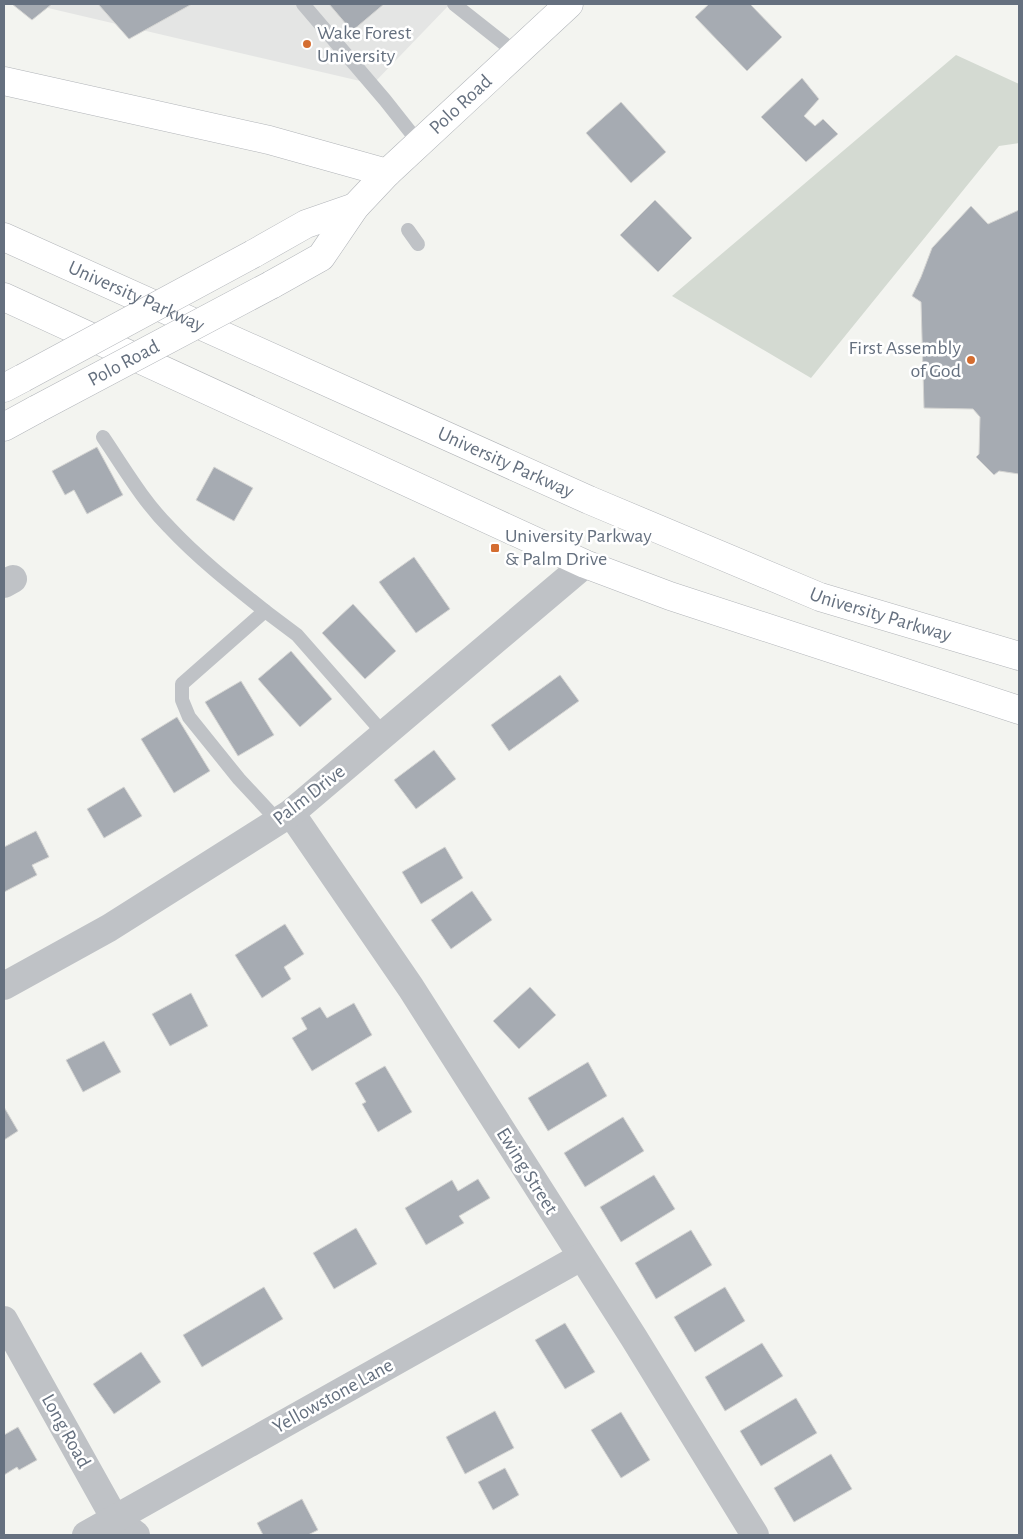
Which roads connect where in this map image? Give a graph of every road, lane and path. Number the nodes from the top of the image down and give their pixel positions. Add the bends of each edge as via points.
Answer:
1 (303, 4) edge
2 (454, 4) edge
3 (569, 4) edge
4 (516, 54) junction
5 (4, 81) edge
6 (419, 143) junction
7 (386, 173) junction
8 (355, 207) junction
9 (408, 230) dead end
10 (4, 237) edge
11 (418, 244) dead end
12 (4, 297) edge
13 (13, 383) edge
14 (4, 426) edge
15 (103, 437) dead end
16 (586, 564) junction
17 (265, 611) junction
18 (1019, 656) edge
19 (1019, 710) edge
20 (384, 734) junction
21 (284, 817) junction
22 (4, 986) edge
23 (581, 1257) junction
24 (4, 1320) edge
25 (125, 1527) edge
26 (86, 1535) edge
27 (755, 1535) edge

1 - 6 lane
2 - 4 lane
3 - 4 main road, Polo Road
4 - 6 main road, Polo Road
5 - 7 main road via 269,140
6 - 7 main road, Polo Road
7 - 8 main road, Polo Road
8 - 13 main road, Polo Road, bridge via 306,224
8 - 14 main road, Polo Road, bridge via 321,257
9 - 11 lane
10 - 18 main road, University Parkway via 589,500 820,597
12 - 16 main road
15 - 17 lane via 140,492 168,526 209,566
16 - 19 main road via 670,596
16 - 20 street, Palm Drive
17 - 20 lane via 297,635
17 - 21 lane via 182,684 182,700 189,717 239,779
20 - 21 street, Palm Drive
21 - 22 street, Palm Drive via 109,928
21 - 23 street, Ewing Street via 411,988
23 - 25 street, Yellowstone Lane
23 - 27 street, Ewing Street
24 - 25 street, Long Road
25 - 26 street, Yellowstone Lane

